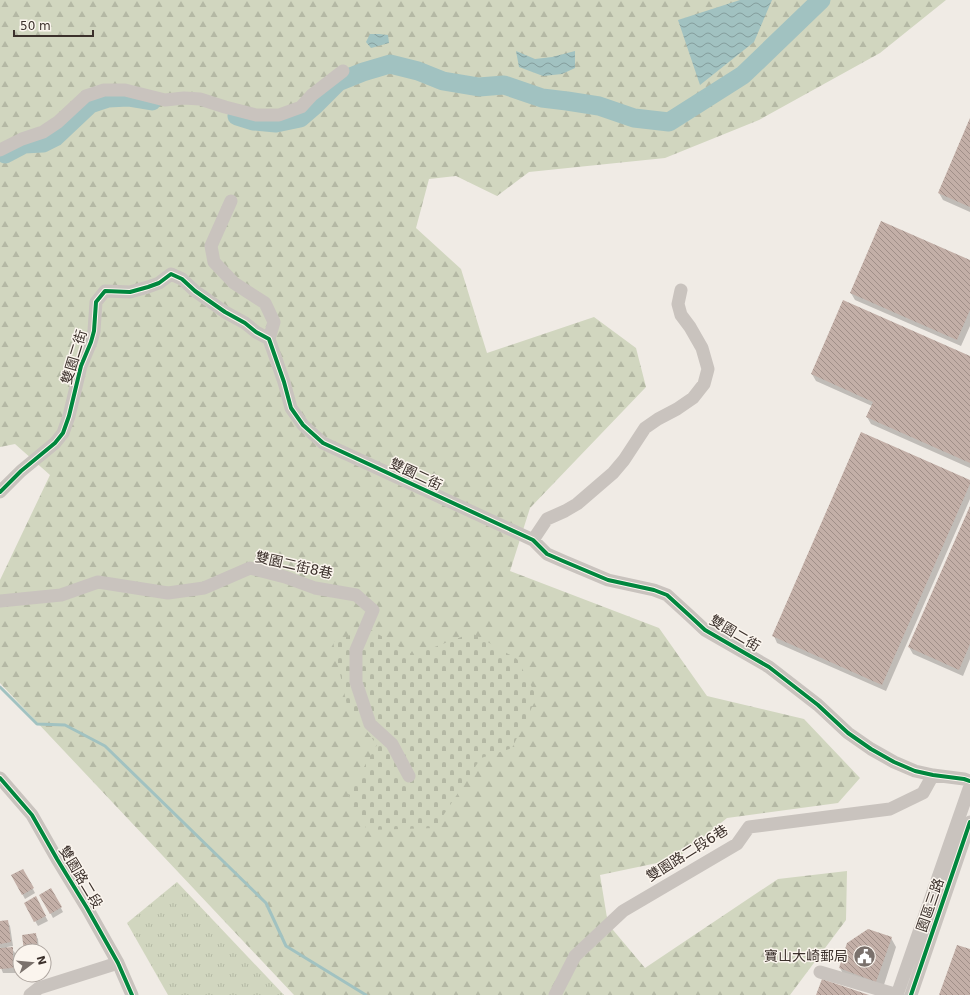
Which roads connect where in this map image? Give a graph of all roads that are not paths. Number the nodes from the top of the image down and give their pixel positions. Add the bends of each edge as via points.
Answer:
1 (343, 71) dead end
2 (0, 150) edge
3 (231, 201) dead end
4 (681, 290) dead end
5 (269, 339) junction
6 (0, 492) edge
7 (533, 540) junction
8 (0, 601) edge
9 (934, 775) junction
10 (409, 776) dead end
11 (0, 778) edge
12 (970, 781) edge
13 (970, 786) edge
14 (970, 822) edge
15 (118, 963) junction
16 (820, 972) dead end
17 (30, 995) edge
18 (132, 995) edge
19 (555, 995) edge
20 (898, 995) edge
21 (911, 995) edge

1 - 2 street via 301,107 279,115 256,115 200,99 165,100 125,90 104,90 86,96 43,132
3 - 5 street via 211,246 214,262 234,283 265,303 274,322
4 - 7 street via 678,304 681,315 702,348 708,369 704,384 693,398 645,428 613,473 577,504 547,519
5 - 6 street, 雙園二街 via 171,274 159,283 130,292 105,291 96,302 94,331 81,366 70,416 63,433
5 - 7 street, 雙園二街 via 291,408 303,425 323,443
7 - 9 street, 雙園二街 via 547,554 608,580 667,595 705,630 769,667 871,749 915,771
8 - 10 street, 雙園二街8巷 via 61,595 98,582 168,593 204,588 250,568 315,588 356,595 373,610 356,650 356,682 370,724 392,744
9 - 12 street, 雙園二街
9 - 19 street, 雙園路二段6巷 via 923,793 890,809 749,827 737,844 623,911 575,956
11 - 15 street, 雙園路二段 via 32,815
13 - 20 street, 園區三路
14 - 21 street, 園區三路
15 - 17 street via 39,988
15 - 18 street, 雙園路二段
16 - 20 street

